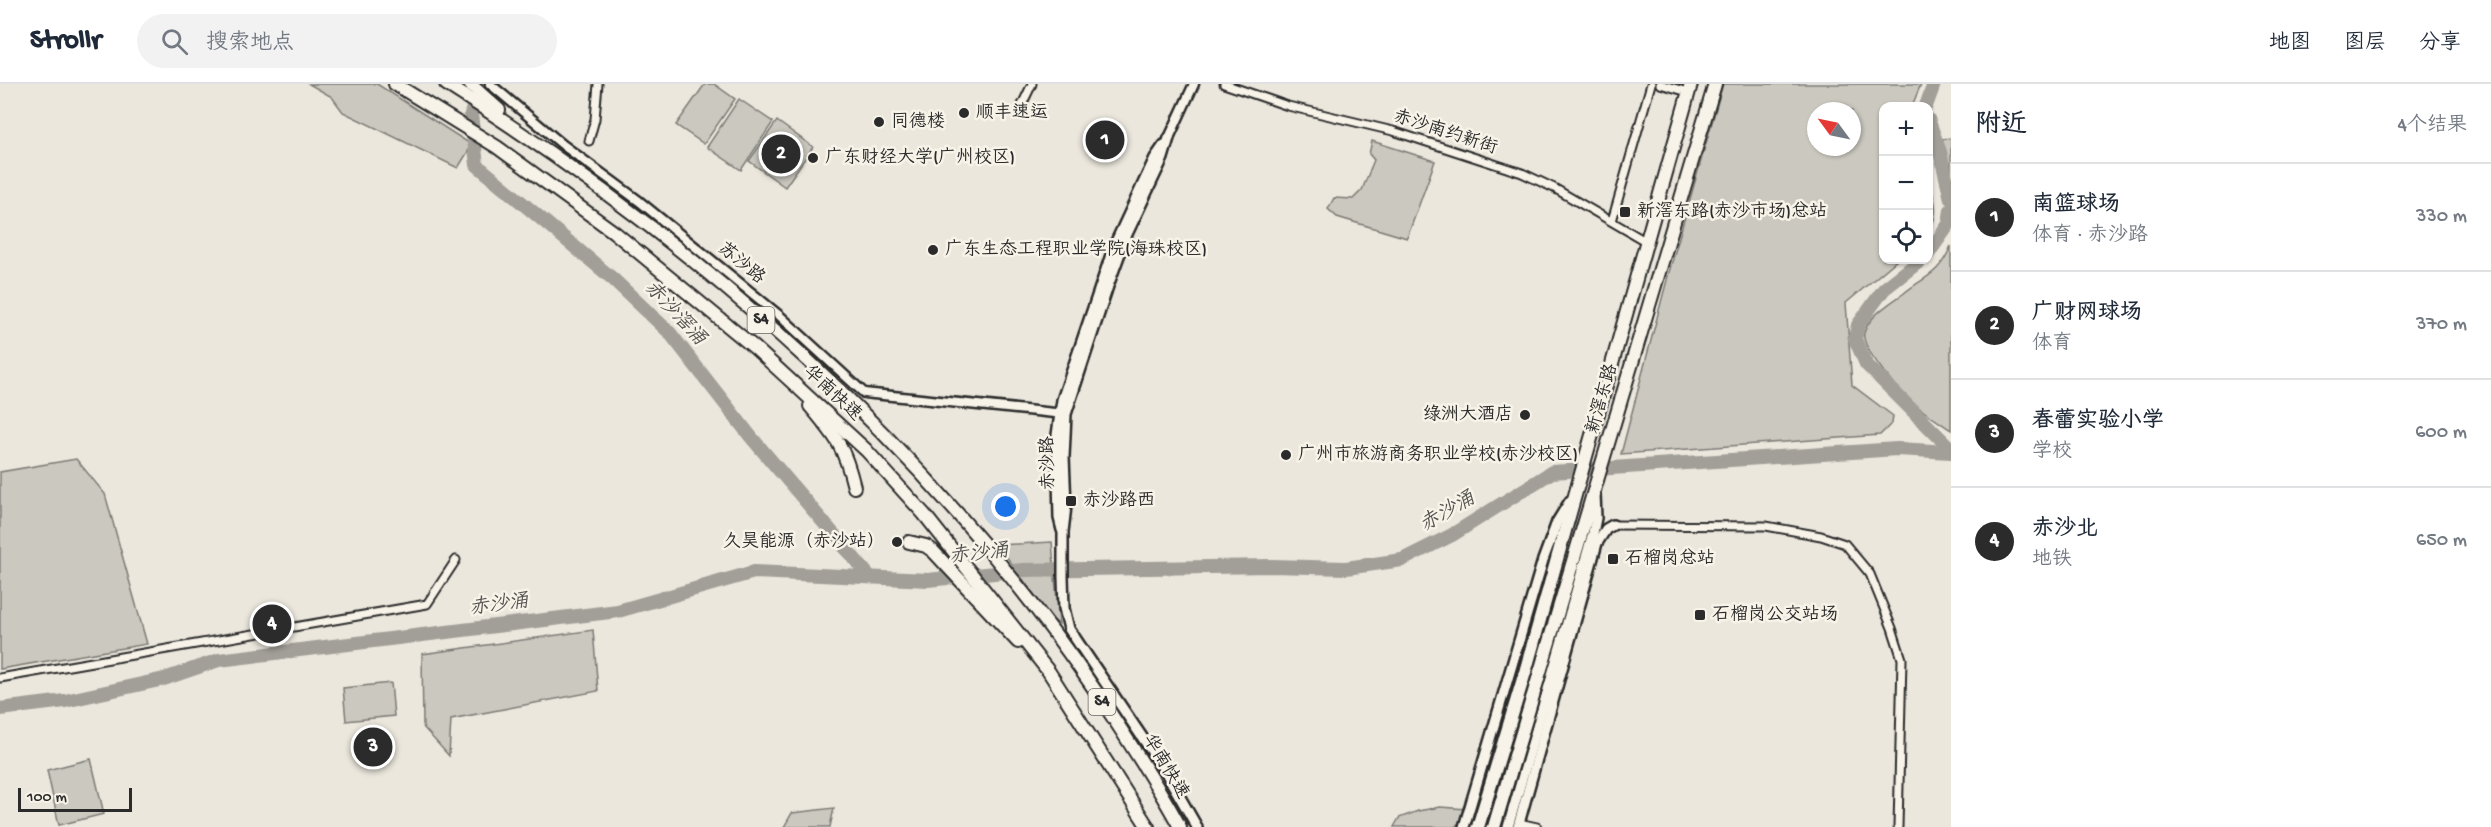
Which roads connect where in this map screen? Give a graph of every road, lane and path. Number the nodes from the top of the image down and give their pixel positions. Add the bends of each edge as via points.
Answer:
1 (395, 84) edge
2 (470, 84) edge
3 (490, 84) edge
4 (598, 84) edge
5 (1032, 84) edge
6 (1194, 84) edge
7 (1224, 84) edge
8 (1651, 84) edge
9 (1660, 84) edge
10 (1715, 84) edge
11 (449, 86) edge
12 (1690, 88) edge
13 (1019, 111) dead end
14 (498, 112) junction
15 (1169, 138) joint
16 (589, 141) dead end
17 (1612, 221) junction
18 (1645, 241) junction
19 (771, 363) junction
20 (1063, 414) junction
21 (854, 487) dead end
22 (1595, 491) junction
23 (1574, 494) junction
24 (1596, 518) junction
25 (1613, 525) junction
26 (909, 542) dead end
27 (456, 560) dead end
28 (1052, 677) junction
29 (0, 678) edge
30 (1472, 799) junction
31 (1514, 805) junction
32 (1513, 826) edge
33 (1148, 827) edge
34 (1180, 827) edge
35 (1197, 827) edge
36 (1464, 827) edge
37 (1478, 827) edge
38 (1494, 827) edge
39 (1537, 827) edge
40 (1898, 827) edge

1 - 19 highway, 华南快速 / S4 via 535,173 706,306
2 - 14 highway
3 - 20 street, 苏沙路 via 780,316 864,393
4 - 16 street
5 - 13 street
6 - 15 street, 赤沙路
7 - 17 street, 赤沙南约新街 via 1288,106 1393,131 1522,173
8 - 17 street
9 - 12 street
10 - 22 highway, 新滘东路
11 - 14 highway, 华南快速 / S4
12 - 18 highway, 新滘东路
14 - 34 highway, 华南快速 / S4 via 731,293 920,470 1061,642
15 - 20 main road, 赤沙路 via 1127,234
17 - 18 street, 赤沙南约新街
18 - 23 highway, 新滘东路
19 - 21 highway via 841,445
19 - 28 highway, 华南快速 / S4 via 866,450 924,514
20 - 35 main road, 赤沙路 via 1066,512 1062,549 1064,608 1070,629 1165,771
22 - 24 main road
22 - 38 highway, 新滘东路, bridge
23 - 30 main road via 1557,522 1543,560
23 - 37 highway, 新滘东路, bridge
24 - 25 main road
24 - 31 main road
25 - 32 main road via 1597,543
25 - 40 street via 1766,526 1845,544 1870,574 1902,659
26 - 28 highway via 930,548
27 - 29 street via 427,604
28 - 33 highway, 华南快速 / S4
30 - 31 main road via 1477,813 1486,821 1502,818
30 - 36 main road
31 - 32 main road
32 - 38 main road
32 - 39 street

